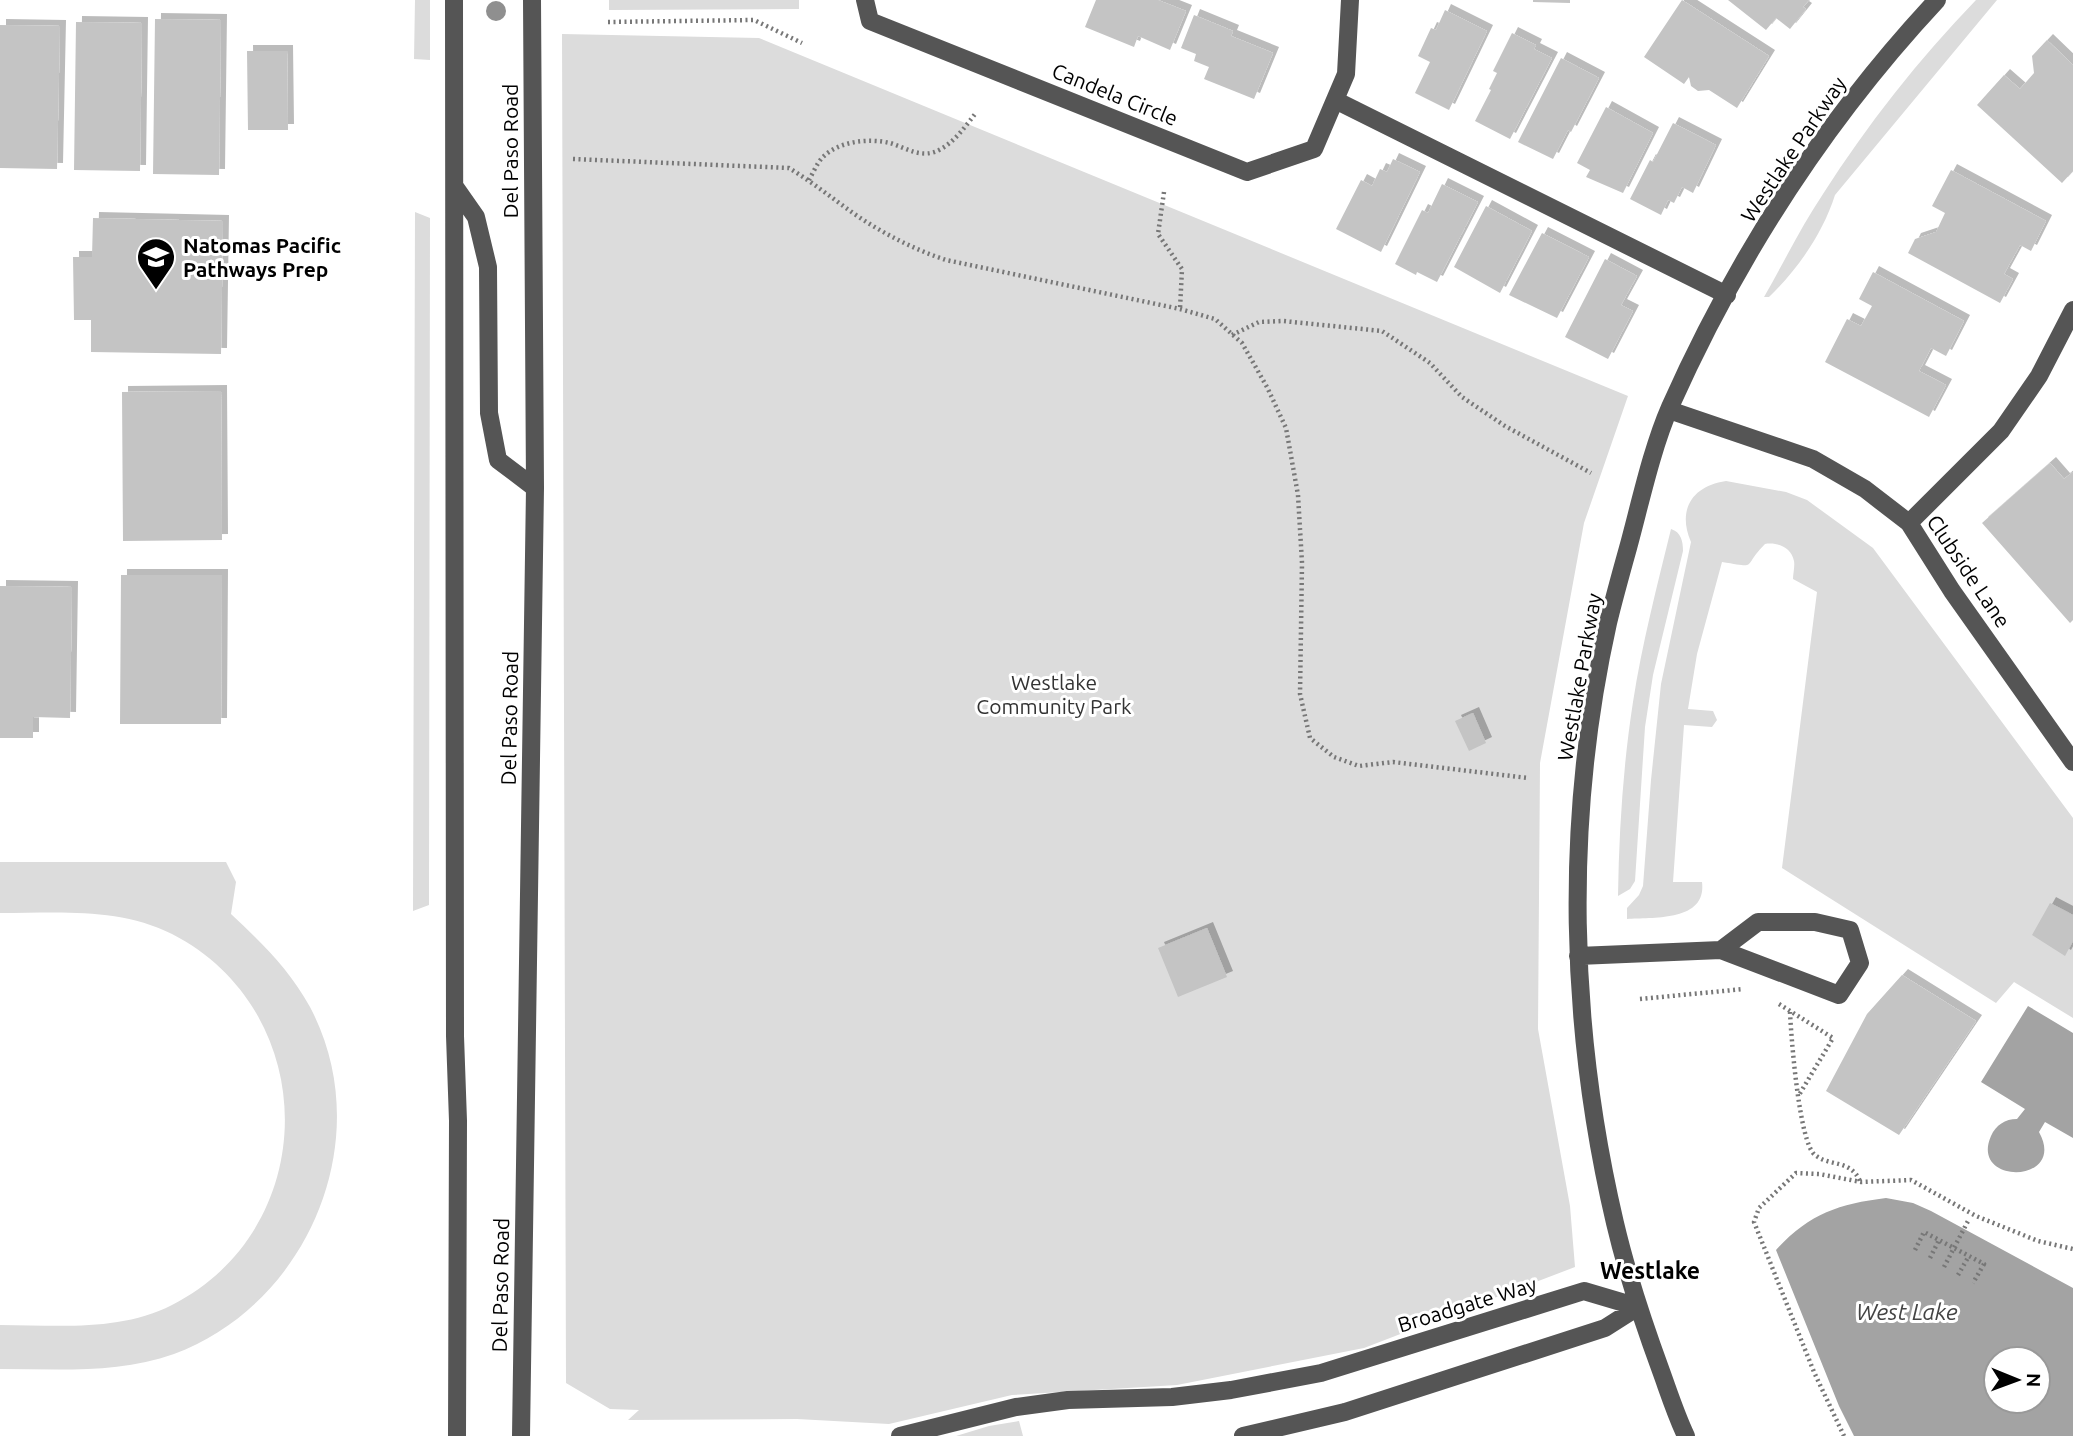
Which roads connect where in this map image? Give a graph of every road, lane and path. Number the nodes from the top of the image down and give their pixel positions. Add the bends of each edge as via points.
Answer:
1 (454, 0) edge
2 (532, 0) edge
3 (865, 0) edge
4 (1350, 0) edge
5 (1937, 0) edge
6 (608, 22) dead end
7 (802, 43) dead end
8 (1335, 100) junction
9 (975, 114) dead end
10 (573, 159) dead end
11 (809, 180) junction
12 (455, 187) junction
13 (1164, 192) dead end
14 (1727, 295) junction
15 (1180, 309) junction
16 (2073, 310) edge
17 (1232, 335) junction
18 (1669, 410) junction
19 (1591, 473) dead end
20 (535, 488) junction
21 (1909, 523) junction
22 (2073, 762) edge
23 (1528, 778) dead end
24 (1721, 950) junction
25 (1578, 957) junction
26 (1752, 988) dead end
27 (1640, 999) dead end
28 (1771, 999) dead end
29 (1790, 1011) junction
30 (1800, 1095) junction
31 (1861, 1182) junction
32 (1968, 1221) dead end
33 (1939, 1240) junction
34 (1954, 1248) junction
35 (2073, 1249) edge
36 (1915, 1250) dead end
37 (1969, 1255) junction
38 (1930, 1258) dead end
39 (1944, 1266) dead end
40 (1958, 1275) dead end
41 (1973, 1283) dead end
42 (1638, 1307) junction
43 (457, 1436) edge
44 (521, 1436) edge
45 (900, 1436) edge
46 (1243, 1436) edge
47 (1686, 1436) edge
48 (1844, 1436) edge

1 - 12 street, Del Paso Road
2 - 20 street, Del Paso Road
3 - 8 street, Candela Circle via 870,21 1247,172 1314,149
4 - 8 street, Candela Circle via 1346,74
5 - 14 street, Westlake Parkway via 1837,119 1772,216
6 - 7 path via 754,20
8 - 14 street
9 - 11 path via 940,150 914,153 889,143 838,146 823,157
10 - 11 path via 789,169
11 - 15 path via 913,248 946,260
12 - 20 street via 476,217 488,267 489,413 498,460
12 - 43 street, Del Paso Road
13 - 15 path via 1158,234 1182,269
14 - 18 street, Westlake Parkway
15 - 17 path via 1215,319
16 - 21 street via 2039,376 2001,431
17 - 19 path via 1259,322 1283,321 1382,331 1430,363 1462,397
17 - 23 path via 1242,343 1286,428 1298,495 1300,694 1310,738 1334,757 1359,766 1393,762
18 - 21 street, Clubside Lane via 1813,459 1865,489
18 - 25 street, Westlake Parkway via 1608,624 1592,713 1578,855
20 - 44 street, Del Paso Road
21 - 22 street, Clubside Lane
24 - 24 street via 1758,922 1815,922 1850,930 1860,963 1839,995
24 - 25 street
25 - 42 street, Westlake Parkway via 1586,1063 1600,1156
26 - 27 path
28 - 29 path
29 - 30 path via 1791,1051
29 - 30 path via 1833,1038
30 - 31 path via 1807,1142 1815,1155 1856,1172
31 - 35 path via 1911,1180 1976,1216 2038,1241
31 - 48 path via 1796,1173 1759,1208 1754,1222
32 - 34 path
33 - 34 path
33 - 36 path via 1924,1232
33 - 38 path
34 - 37 path
34 - 39 path
37 - 40 path
37 - 41 path via 1984,1264
42 - 45 street, Broadgate Way via 1584,1291 1321,1373 1231,1390 1016,1407
42 - 46 street via 1605,1328 1345,1412
42 - 47 street, Westlake Parkway

